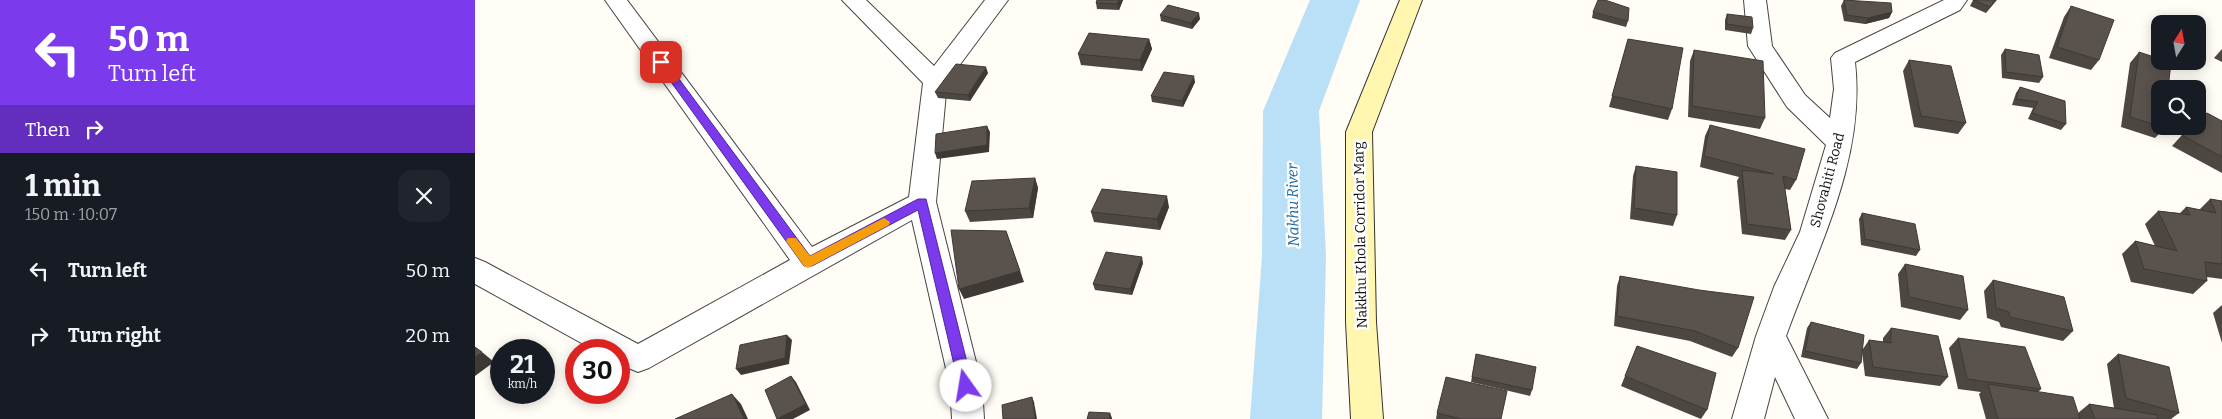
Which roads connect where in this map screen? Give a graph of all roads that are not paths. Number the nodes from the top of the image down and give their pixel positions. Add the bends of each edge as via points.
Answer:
1 (616, 0) edge
2 (853, 0) edge
3 (997, 0) edge
4 (1411, 0) edge
5 (1755, 0) edge
6 (1956, 0) edge
7 (935, 81) junction
8 (1839, 142) junction
9 (922, 202) junction
10 (808, 263) junction
11 (475, 270) edge
12 (1771, 336) junction
13 (968, 419) edge
14 (1367, 419) edge
15 (1748, 419) edge
16 (1812, 419) edge

1 - 10 street
2 - 7 street
3 - 7 street
4 - 14 street, Nakkhu Khola Corridor Marg via 1359,132 1361,322
5 - 8 street via 1760,46 1796,101
6 - 8 street, Shovahiti Road via 1952,5 1843,58 1846,89
7 - 9 street
8 - 12 street, Shovahiti Road via 1814,232
9 - 10 street
9 - 13 street via 966,386
10 - 11 street via 638,359
12 - 15 street, Shovahiti Road
12 - 16 street

